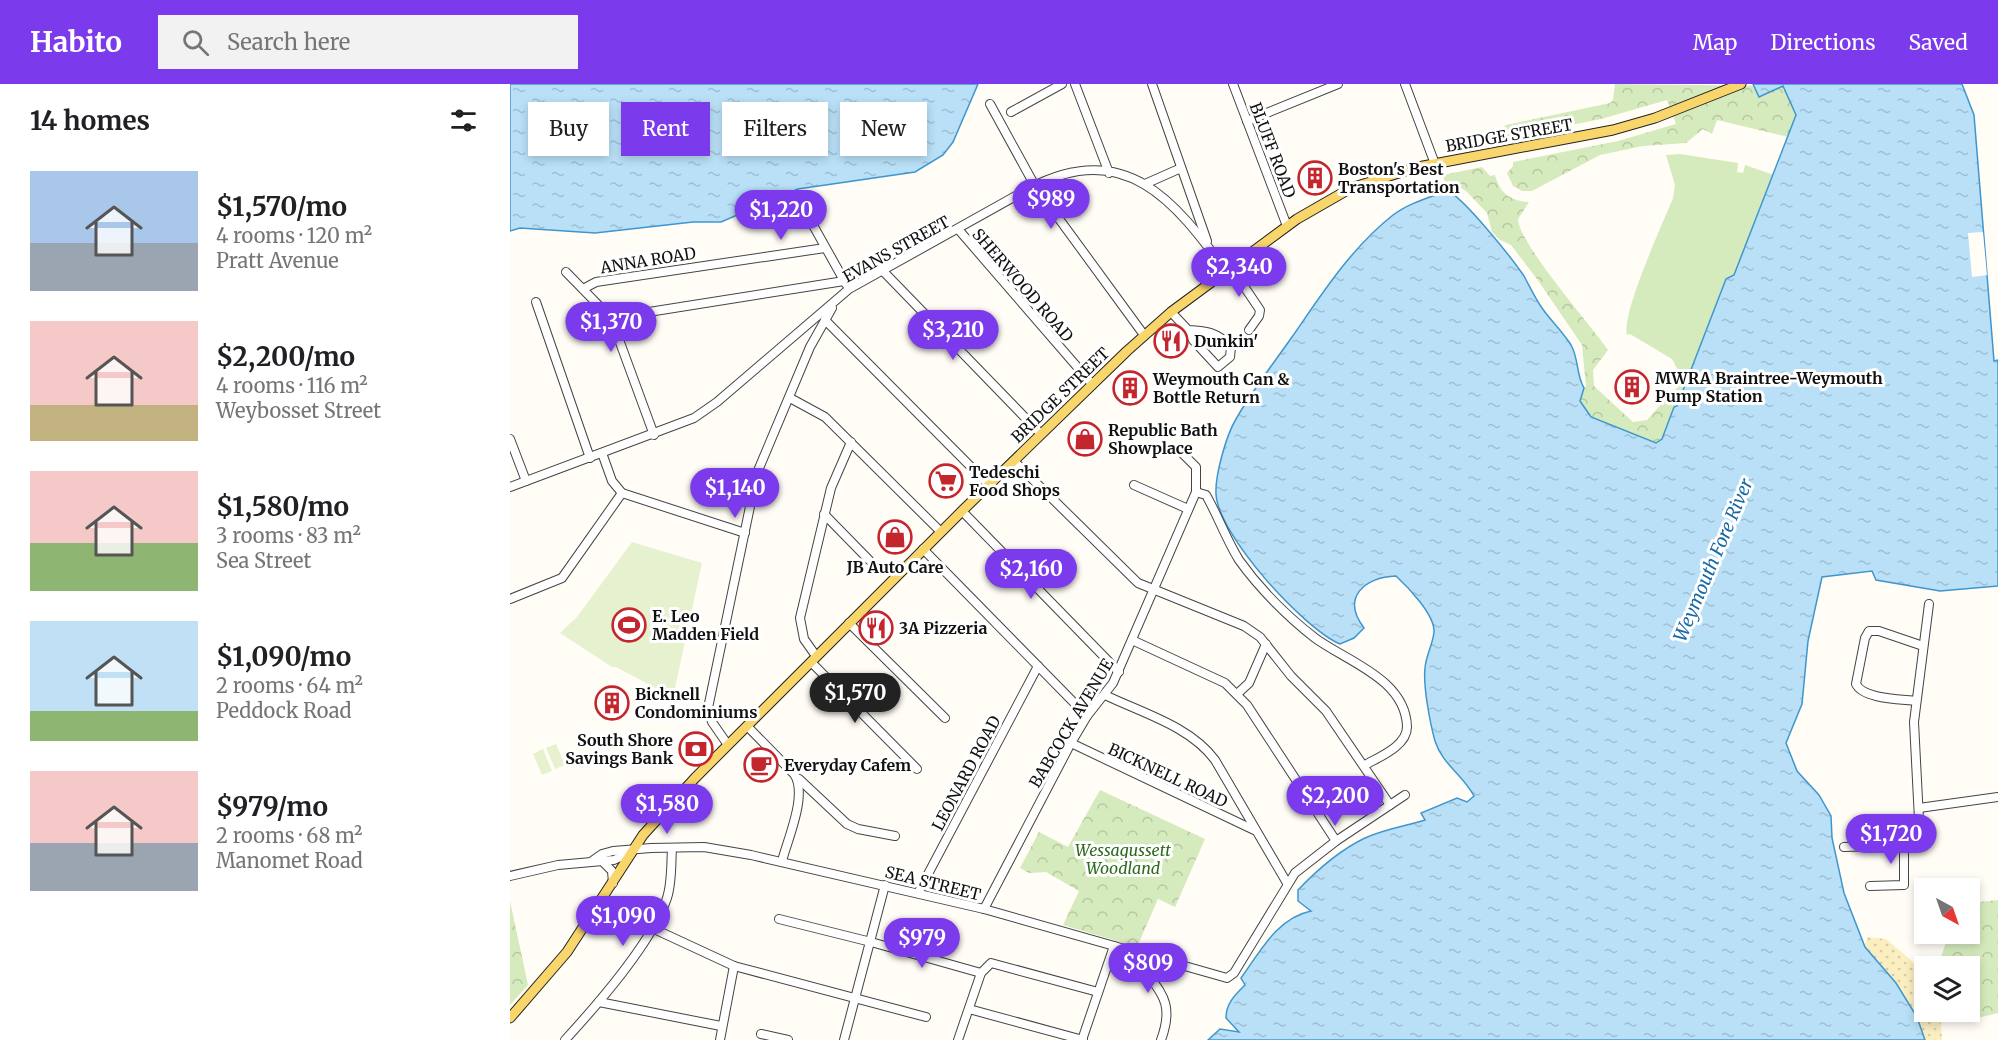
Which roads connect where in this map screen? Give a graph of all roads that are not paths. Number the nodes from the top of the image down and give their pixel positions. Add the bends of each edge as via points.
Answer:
1 (1062, 84) edge
2 (1075, 84) edge
3 (1152, 84) edge
4 (1233, 84) edge
5 (1338, 84) edge
6 (1405, 84) edge
7 (1741, 84) edge
8 (1322, 87) edge
9 (990, 104) dead end
10 (1011, 112) dead end
11 (1247, 121) junction
12 (1435, 164) junction
13 (1181, 168) junction
14 (1109, 173) junction
15 (1145, 184) junction
16 (1035, 186) junction
17 (804, 209) dead end
18 (1287, 226) junction
19 (958, 229) junction
20 (825, 248) junction
21 (1211, 251) junction
22 (1229, 269) junction
23 (882, 270) junction
24 (566, 272) dead end
25 (844, 281) junction
26 (583, 289) junction
27 (849, 289) junction
28 (835, 301) junction
29 (536, 302) dead end
30 (1171, 312) junction
31 (611, 318) junction
32 (825, 320) junction
33 (1188, 330) junction
34 (1249, 330) dead end
35 (1144, 335) junction
36 (1092, 384) junction
37 (790, 398) junction
38 (1041, 434) junction
39 (654, 435) junction
40 (510, 439) edge
41 (851, 442) junction
42 (1180, 451) dead end
43 (602, 453) junction
44 (590, 458) junction
45 (1014, 460) junction
46 (526, 481) junction
47 (989, 485) junction
48 (1134, 485) dead end
49 (510, 487) edge
50 (1196, 492) junction
51 (622, 493) junction
52 (1188, 509) junction
53 (962, 511) junction
54 (824, 514) junction
55 (941, 532) junction
56 (745, 533) junction
57 (923, 549) junction
58 (869, 560) dead end
59 (1154, 589) junction
60 (510, 599) edge
61 (1929, 604) dead end
62 (849, 623) junction
63 (1132, 640) junction
64 (1266, 644) junction
65 (1923, 646) junction
66 (814, 659) junction
67 (1038, 666) junction
68 (1119, 672) junction
69 (1237, 694) junction
70 (1105, 695) junction
71 (1916, 701) junction
72 (1087, 716) junction
73 (945, 718) dead end
74 (747, 726) junction
75 (1071, 743) junction
76 (728, 745) junction
77 (1365, 765) junction
78 (917, 769) dead end
79 (796, 776) junction
80 (1405, 795) dead end
81 (1998, 797) edge
82 (1390, 805) junction
83 (1919, 808) junction
84 (1254, 830) junction
85 (895, 836) dead end
86 (1336, 841) junction
87 (1904, 845) junction
88 (1844, 847) dead end
89 (672, 848) junction
90 (633, 851) junction
91 (592, 861) junction
92 (782, 861) junction
93 (603, 862) junction
94 (512, 873) edge
95 (613, 883) junction
96 (1287, 883) junction
97 (885, 885) junction
98 (1870, 886) dead end
99 (918, 893) junction
100 (984, 909) junction
101 (779, 919) dead end
102 (652, 928) junction
103 (871, 942) junction
104 (1114, 946) junction
105 (1134, 952) junction
106 (734, 966) junction
107 (981, 974) junction
108 (1098, 992) junction
109 (855, 999) junction
110 (599, 1002) junction
111 (969, 1009) junction
112 (926, 1017) dead end
113 (510, 1018) edge
114 (721, 1026) junction
115 (761, 1034) dead end
116 (565, 1040) edge
117 (720, 1040) edge
118 (788, 1040) edge
119 (844, 1040) edge
120 (958, 1040) edge
121 (1082, 1040) edge
122 (1161, 1040) edge

1 - 10 street
2 - 14 street
3 - 13 street
4 - 11 street, BLUFF ROAD
5 - 8 street
6 - 12 street
7 - 12 main road, BRIDGE STREET via 1655,118 1585,136
8 - 11 street
9 - 16 street
11 - 18 street, BLUFF ROAD
12 - 18 main road, BRIDGE STREET via 1351,188
13 - 15 street
13 - 21 street
14 - 15 street, EVANS STREET
14 - 16 street, EVANS STREET via 1075,172
15 - 21 street, EVANS STREET via 1175,206
16 - 19 street, EVANS STREET
16 - 35 street
17 - 20 street
18 - 22 main road, BRIDGE STREET
19 - 23 street, EVANS STREET
19 - 36 street, SHERWOOD ROAD
20 - 25 street
20 - 26 street, ANNA ROAD via 596,282
21 - 22 street, EVANS STREET
22 - 30 main road, BRIDGE STREET
22 - 34 street, EVANS STREET via 1260,310
23 - 27 street, EVANS STREET
23 - 38 street
24 - 26 street
25 - 27 street
25 - 31 street
26 - 31 street
27 - 28 street, EVANS STREET
28 - 32 street
28 - 39 street, EVANS STREET via 707,410
29 - 44 street
30 - 33 street
30 - 35 main road, BRIDGE STREET
31 - 39 street
32 - 37 street
32 - 47 street
33 - 33 street via 1220,335 1231,347 1231,354 1218,367
35 - 36 main road, BRIDGE STREET
36 - 38 main road, BRIDGE STREET
37 - 41 street via 825,417
37 - 56 street via 758,473
38 - 45 main road, BRIDGE STREET
39 - 43 street, EVANS STREET
40 - 46 street
41 - 54 street
41 - 55 street
42 - 50 street via 1196,467
43 - 44 street, EVANS STREET
43 - 51 street via 612,481
44 - 46 street, EVANS STREET
45 - 47 main road, BRIDGE STREET
45 - 59 street via 1131,577
46 - 49 street, EVANS STREET
47 - 53 main road, BRIDGE STREET
48 - 52 street
50 - 52 street, BABCOCK AVENUE
50 - 77 street via 1206,495 1246,569 1283,609 1315,638 1367,669 1396,699 1406,721 1403,739
51 - 56 street
51 - 60 street via 562,578
52 - 59 street, BABCOCK AVENUE
53 - 55 main road, BRIDGE STREET
53 - 68 street
54 - 58 street
54 - 66 street via 800,626
55 - 57 main road, BRIDGE STREET
56 - 76 street via 708,708 712,722
57 - 62 main road, BRIDGE STREET
57 - 67 street
59 - 63 street, BABCOCK AVENUE
59 - 64 street via 1244,626
61 - 65 street
62 - 66 main road, BRIDGE STREET
62 - 73 street
63 - 68 street, BABCOCK AVENUE
63 - 69 street via 1225,682
64 - 69 street via 1249,683
64 - 77 street via 1326,711
65 - 71 street
65 - 71 street via 1879,631 1869,632 1856,684 1868,693
66 - 74 main road, BRIDGE STREET
66 - 78 street
67 - 72 street
67 - 99 street, LEONARD ROAD
68 - 70 street, BABCOCK AVENUE
69 - 86 street
70 - 72 street, BABCOCK AVENUE
70 - 84 street via 1198,741 1215,760
71 - 83 street
72 - 75 street, BABCOCK AVENUE
74 - 76 main road, BRIDGE STREET
74 - 79 street
75 - 84 street, BICKNELL ROAD
75 - 100 street, BABCOCK AVENUE
76 - 90 main road, BRIDGE STREET
77 - 82 street
79 - 85 street via 847,824
79 - 92 street via 799,796
80 - 82 street
81 - 83 street
82 - 86 street
83 - 87 street via 1921,836 1918,842
84 - 96 street
86 - 96 street
87 - 88 street
87 - 98 street via 1904,885
89 - 90 street, SEA STREET
89 - 92 street, SEA STREET via 704,847
89 - 102 street via 669,890
90 - 91 street, SEA STREET via 608,852
90 - 93 street, SEA STREET
90 - 95 main road, BRIDGE STREET
91 - 93 street, SEA STREET
91 - 94 street, SEA STREET
92 - 97 street, SEA STREET
93 - 95 street via 612,871
95 - 113 main road, BRIDGE STREET via 567,952
96 - 105 street, SEA STREET via 1229,977
97 - 99 street, SEA STREET
97 - 103 street
99 - 100 street, SEA STREET
100 - 104 street, SEA STREET
101 - 103 street
102 - 106 street
102 - 110 street
103 - 107 street
103 - 109 street
104 - 105 street, SEA STREET
104 - 108 street
105 - 122 street via 1165,997 1168,1014
106 - 109 street
106 - 114 street
107 - 108 street via 987,965 996,962
107 - 111 street
108 - 121 street
109 - 112 street
109 - 119 street
110 - 114 street
110 - 116 street
111 - 120 street
111 - 121 street
114 - 117 street
115 - 118 street

